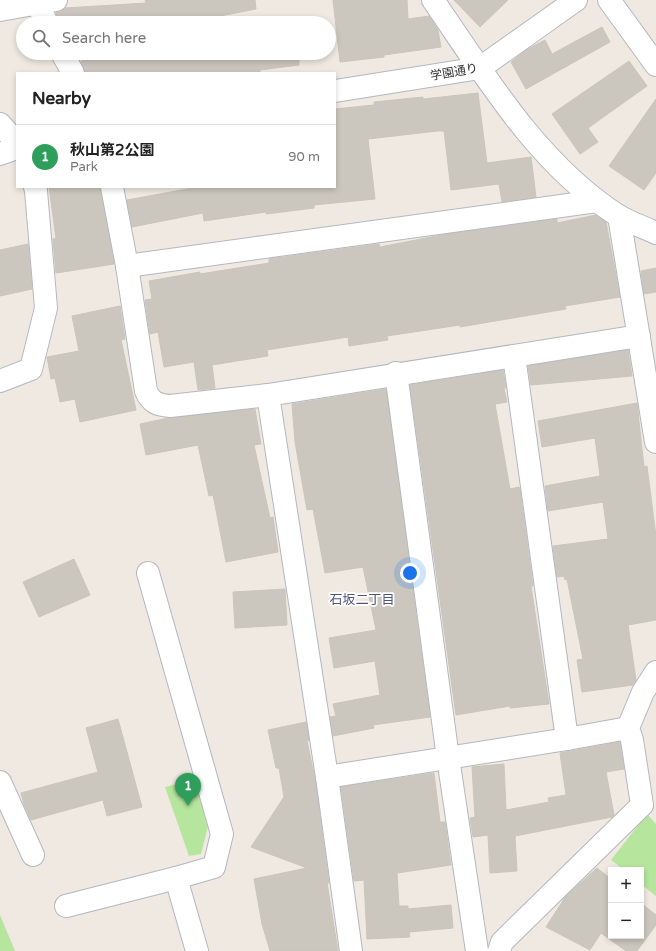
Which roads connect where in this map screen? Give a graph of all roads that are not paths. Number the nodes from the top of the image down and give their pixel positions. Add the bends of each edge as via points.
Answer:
1 (433, 0) edge
2 (576, 0) edge
3 (609, 0) edge
4 (42, 1) edge
5 (0, 10) edge
6 (45, 16) edge
7 (66, 60) edge
8 (656, 65) edge
9 (480, 68) junction
10 (72, 72) edge
11 (336, 91) edge
12 (0, 124) edge
13 (16, 142) edge
14 (16, 148) edge
15 (0, 154) edge
16 (35, 188) edge
17 (112, 188) edge
18 (597, 200) junction
19 (619, 216) junction
20 (656, 233) edge
21 (127, 266) junction
22 (639, 336) junction
23 (514, 356) junction
24 (396, 373) junction
25 (0, 381) edge
26 (268, 395) junction
27 (656, 442) edge
28 (148, 573) dead end
29 (656, 672) edge
30 (628, 728) junction
31 (568, 739) junction
32 (448, 758) junction
33 (327, 777) junction
34 (0, 782) edge
35 (33, 855) dead end
36 (176, 878) junction
37 (66, 906) dead end
38 (197, 951) edge
39 (351, 951) edge
40 (477, 951) edge
41 (499, 951) edge

1 - 9 street
2 - 9 street, 学園通り
3 - 8 street
4 - 5 street
4 - 6 street
7 - 10 street
9 - 11 street, 学園通り
9 - 18 street via 529,136 563,171
12 - 13 street
14 - 15 street
16 - 25 street via 46,308 31,369
17 - 21 street
18 - 19 street
18 - 21 street
19 - 20 street
19 - 22 street
21 - 26 street via 146,391 154,403 170,406
22 - 23 street
22 - 27 street
23 - 24 street
23 - 31 street
24 - 26 street
24 - 32 street
26 - 33 street
28 - 36 street via 222,834 214,867
29 - 30 street via 643,692
30 - 31 street
30 - 41 street via 642,805 502,942
31 - 32 street
32 - 33 street
32 - 40 street
33 - 39 street
34 - 35 street
36 - 37 street
36 - 38 street

